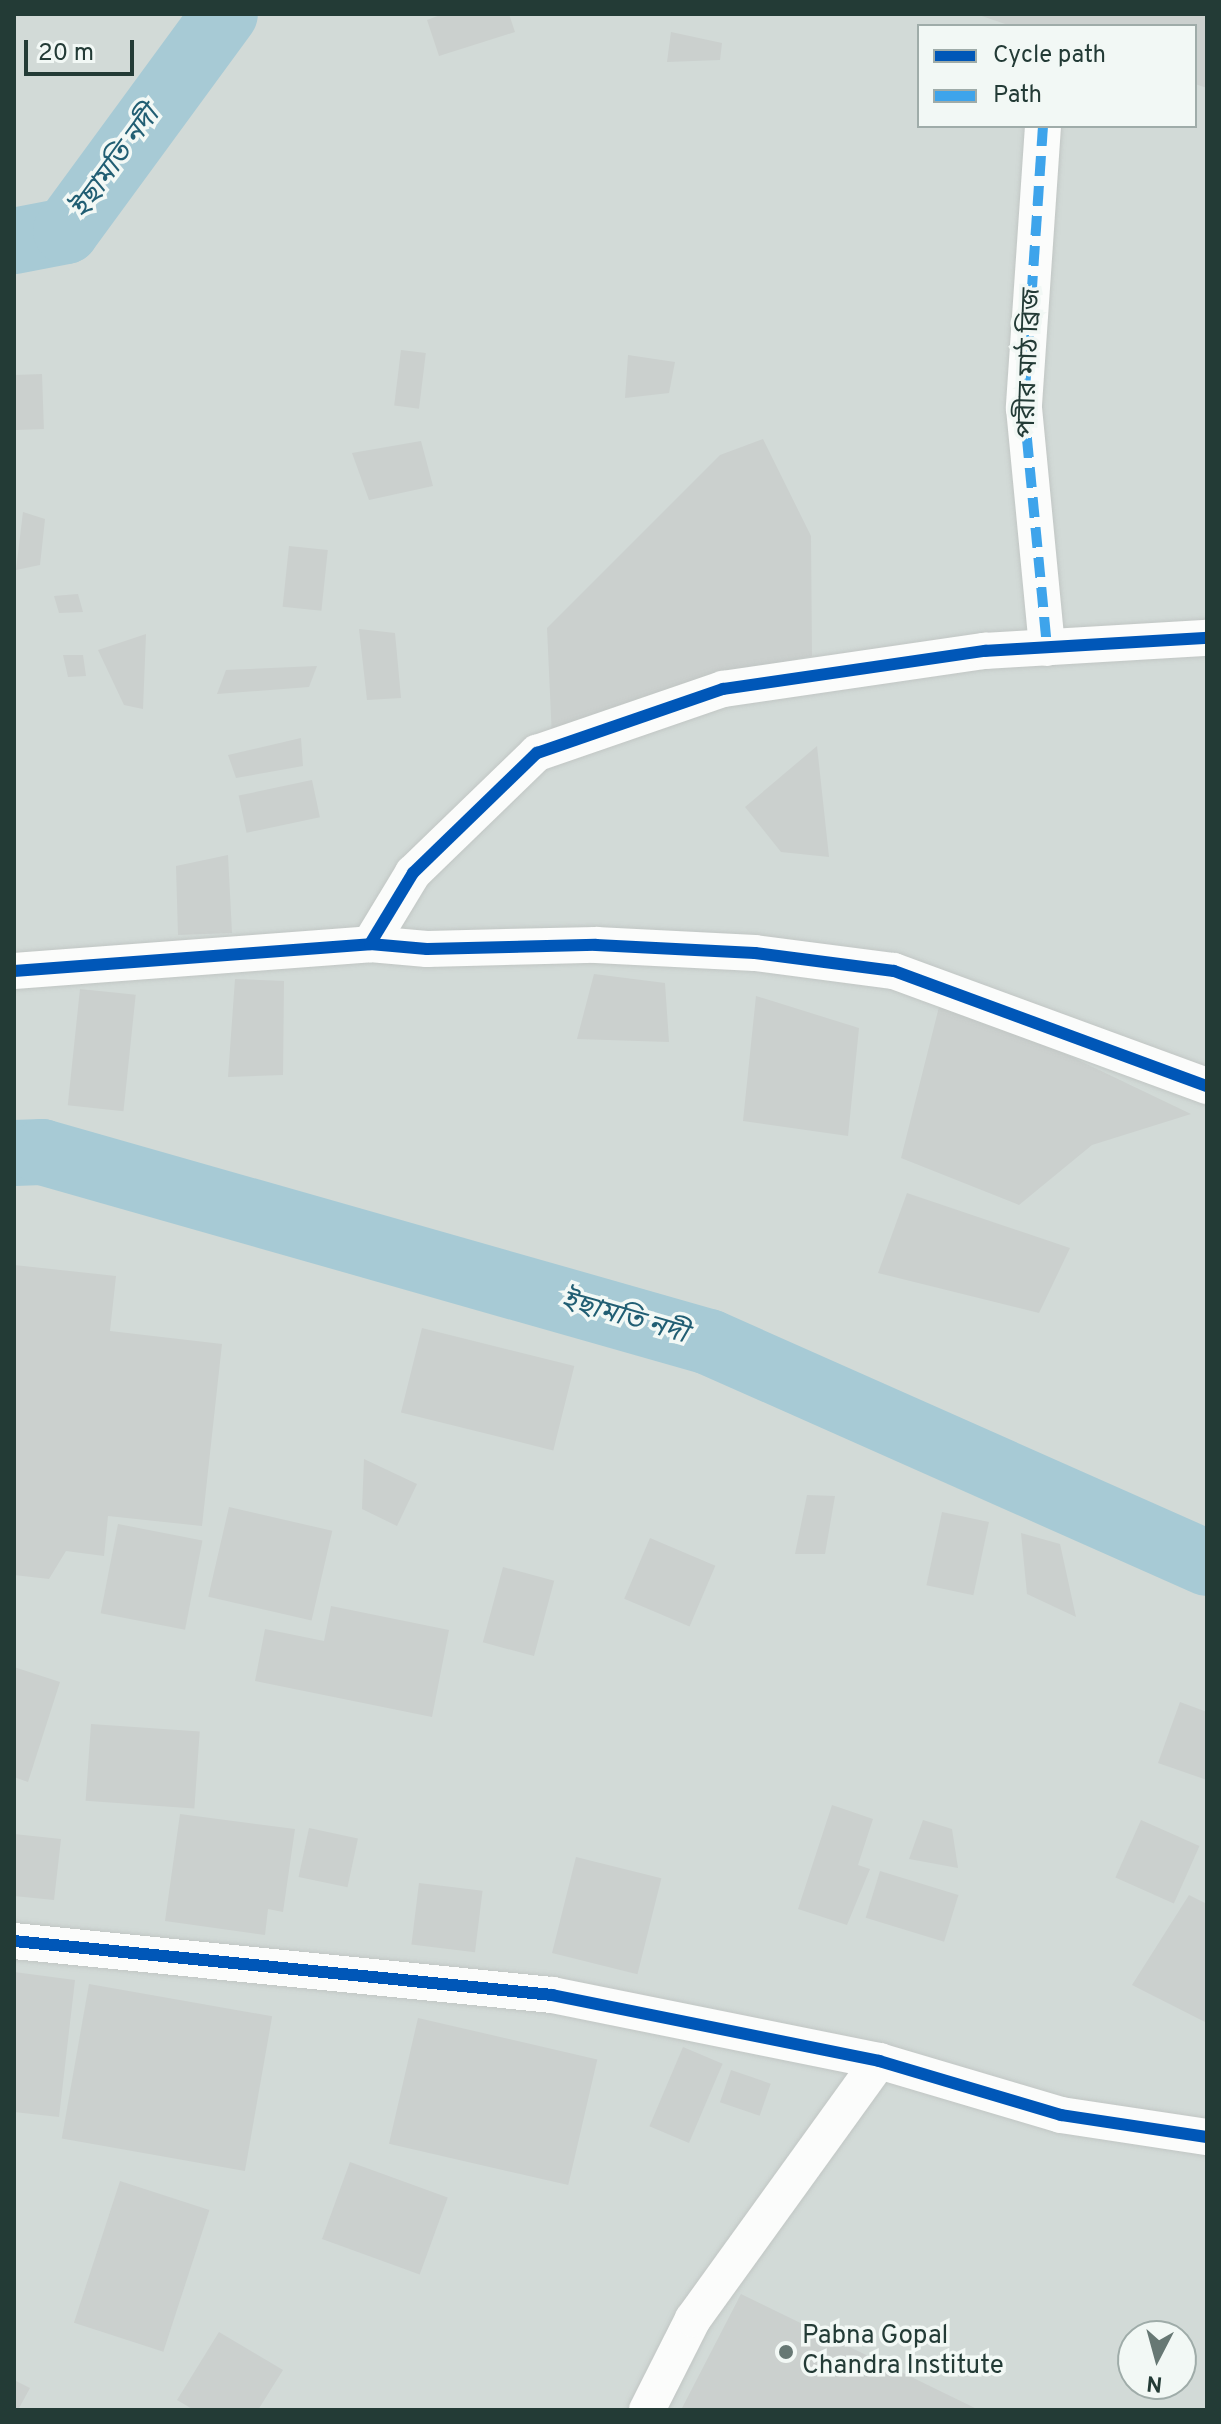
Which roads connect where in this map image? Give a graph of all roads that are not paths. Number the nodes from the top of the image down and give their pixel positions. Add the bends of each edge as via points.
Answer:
1 (1043, 128) edge
2 (1207, 638) edge
3 (1047, 648) junction
4 (370, 944) junction
5 (14, 971) edge
6 (1207, 1086) edge
7 (14, 1941) edge
8 (879, 2061) junction
9 (1205, 2131) edge
10 (647, 2410) edge

1 - 3 street, পরীর মাঠ ব্রিজ via 1024,408
2 - 3 street
3 - 4 street via 985,651 723,689 537,753 413,873
4 - 5 street
4 - 6 street via 427,949 596,945 755,953 894,971
7 - 8 street via 552,1995
8 - 9 street via 1061,2115
8 - 10 street via 693,2319

